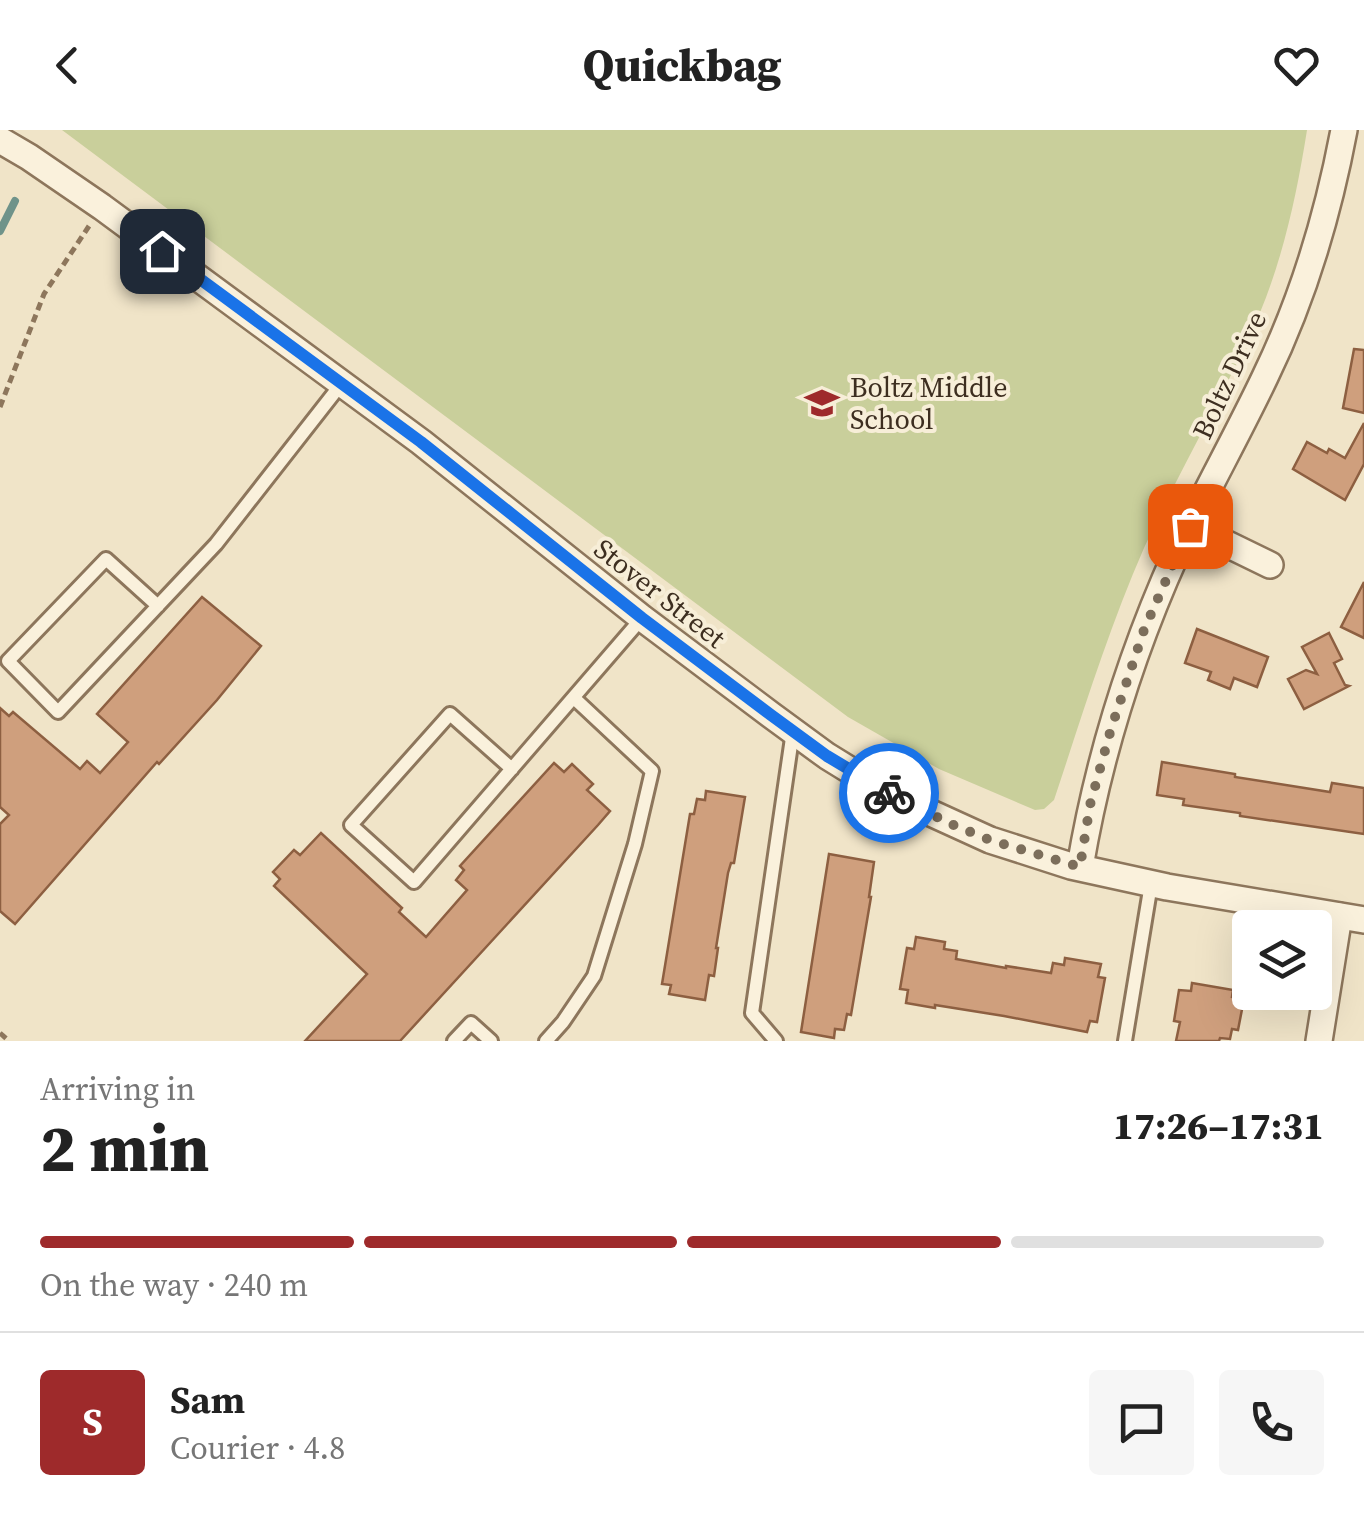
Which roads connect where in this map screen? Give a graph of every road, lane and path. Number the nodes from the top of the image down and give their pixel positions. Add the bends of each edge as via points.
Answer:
1 (1344, 130) edge
2 (0, 140) edge
3 (102, 207) junction
4 (342, 384) junction
5 (0, 407) edge
6 (1190, 526) junction
7 (1270, 565) dead end
8 (158, 606) junction
9 (642, 618) junction
10 (574, 698) junction
11 (793, 731) junction
12 (512, 769) junction
13 (1080, 867) junction
14 (1151, 884) junction
15 (1352, 918) edge
16 (0, 1033) edge
17 (9, 1041) edge
18 (454, 1041) edge
19 (491, 1041) edge
20 (546, 1041) edge
21 (776, 1041) edge
22 (1125, 1041) edge
23 (1319, 1041) edge

1 - 6 street, Boltz Drive via 1301,292
2 - 3 street, Stover Street
3 - 4 street, Stover Street
3 - 5 path via 44,294
4 - 8 lane via 216,544
4 - 9 street, Stover Street
6 - 7 street
6 - 13 street, Boltz Drive via 1144,630 1111,729
8 - 8 lane via 58,712 8,662 106,559
9 - 10 lane
9 - 11 street, Stover Street
10 - 12 lane
10 - 20 lane via 652,771 594,976
11 - 13 street, Stover Street via 887,793 951,824
11 - 21 lane via 752,1013
12 - 12 lane via 450,714 352,826 414,882
13 - 14 street, Stover Street
14 - 15 street, Stover Street
14 - 22 lane
15 - 23 street
16 - 17 path
18 - 19 lane via 471,1023

